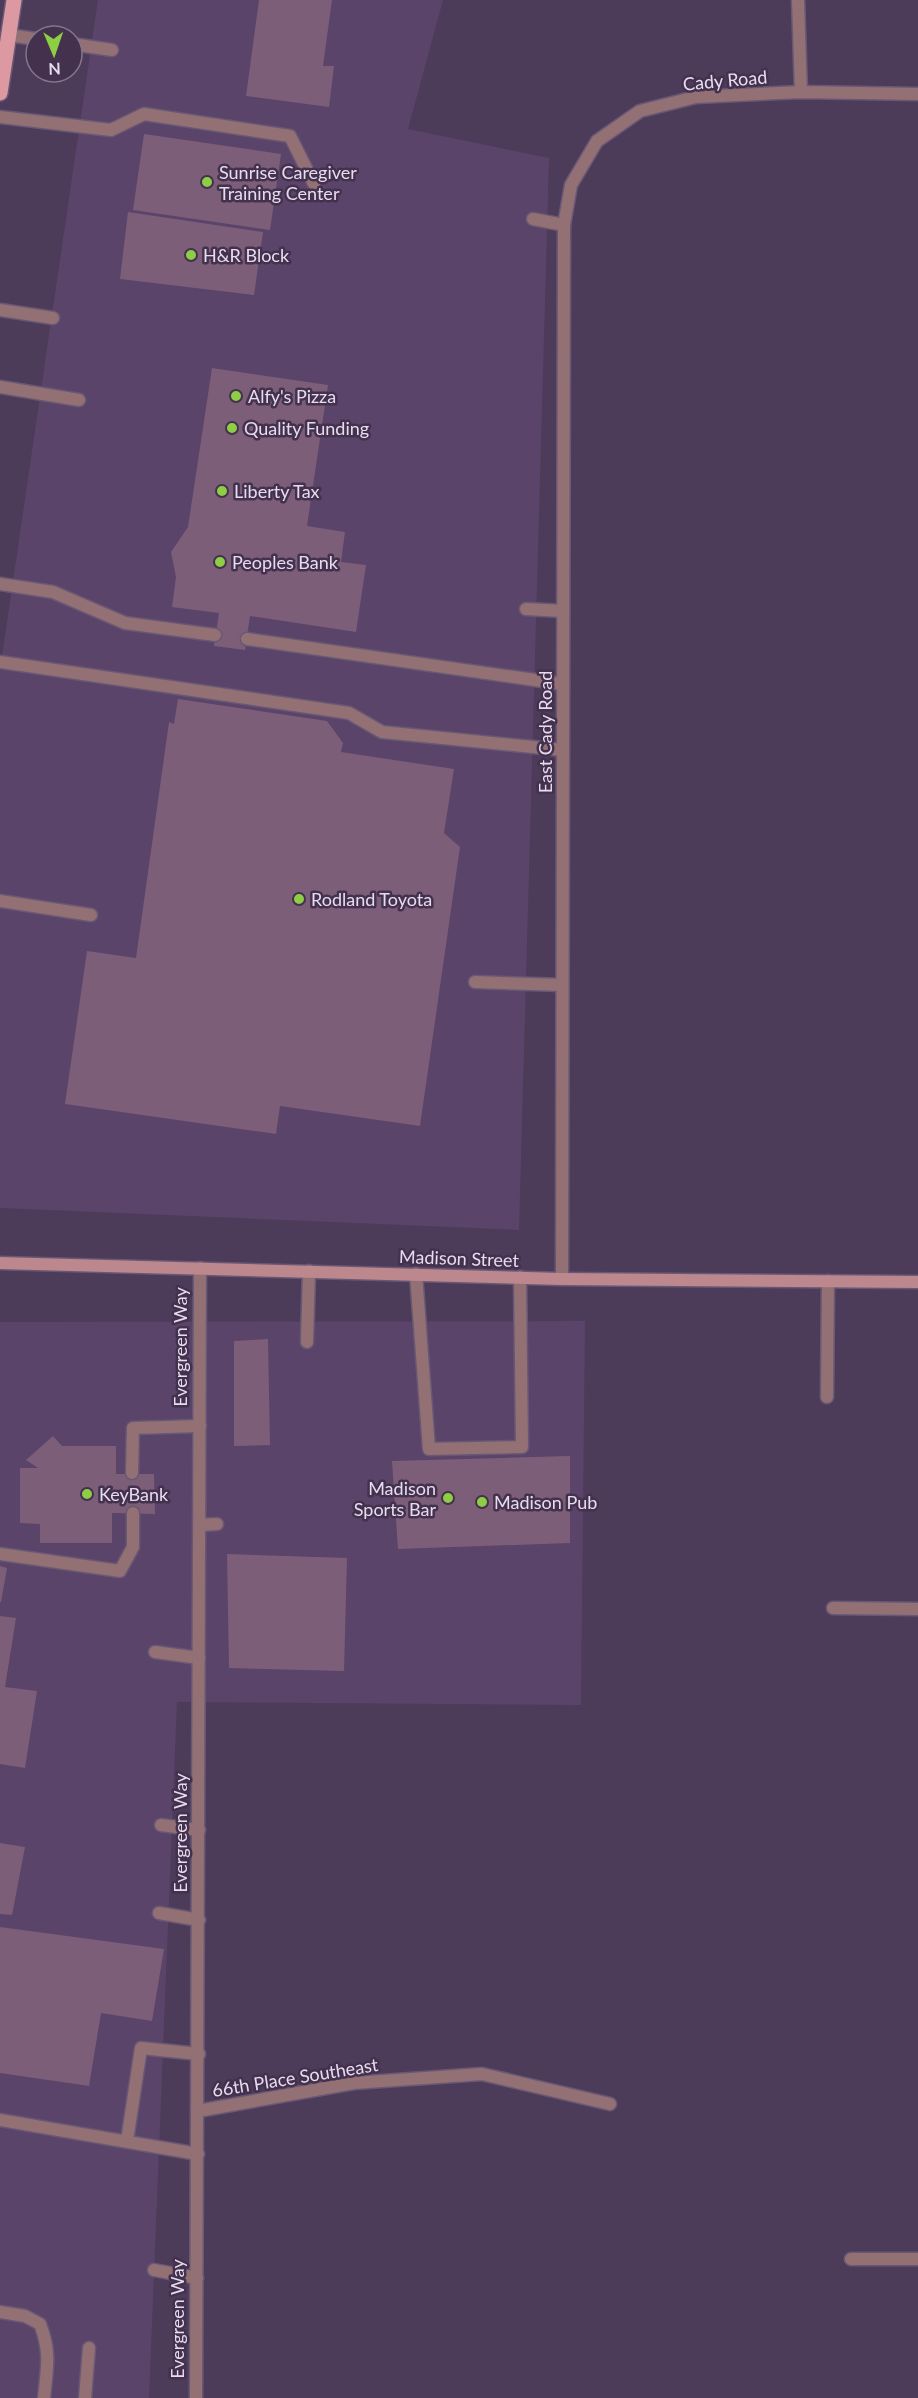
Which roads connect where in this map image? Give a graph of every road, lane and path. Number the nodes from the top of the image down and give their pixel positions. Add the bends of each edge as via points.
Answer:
1 (14, 0) edge
2 (798, 0) edge
3 (8, 35) junction
4 (24, 37) edge
5 (84, 46) edge
6 (112, 50) dead end
7 (2, 62) edge
8 (801, 92) junction
9 (0, 93) edge
10 (918, 94) edge
11 (0, 117) edge
12 (314, 184) dead end
13 (571, 185) joint
14 (533, 219) dead end
15 (564, 225) junction
16 (0, 310) edge
17 (53, 318) dead end
18 (0, 387) edge
19 (80, 400) dead end
20 (0, 584) edge
21 (526, 609) dead end
22 (563, 611) junction
23 (215, 635) dead end
24 (247, 639) dead end
25 (0, 663) edge
26 (563, 684) junction
27 (563, 750) junction
28 (0, 901) edge
29 (91, 915) dead end
30 (475, 982) dead end
31 (562, 985) junction
32 (0, 1263) edge
33 (200, 1268) junction
34 (309, 1271) junction
35 (416, 1274) junction
36 (520, 1277) junction
37 (562, 1279) junction
38 (828, 1281) junction
39 (918, 1282) edge
40 (307, 1342) dead end
41 (826, 1397) dead end
42 (200, 1426) junction
43 (132, 1473) dead end
44 (132, 1513) dead end
45 (216, 1524) dead end
46 (200, 1525) junction
47 (0, 1554) edge
48 (833, 1608) dead end
49 (918, 1609) edge
50 (156, 1652) dead end
51 (200, 1658) junction
52 (161, 1825) dead end
53 (199, 1830) junction
54 (159, 1913) dead end
55 (199, 1920) junction
56 (199, 2054) junction
57 (610, 2104) dead end
58 (198, 2111) junction
59 (0, 2120) edge
60 (127, 2141) junction
61 (198, 2154) junction
62 (851, 2259) dead end
63 (918, 2259) edge
64 (154, 2270) dead end
65 (197, 2278) junction
66 (0, 2312) edge
67 (89, 2348) dead end
68 (44, 2398) edge
69 (85, 2398) edge
70 (196, 2398) edge

1 - 3 main road
2 - 8 street
3 - 4 street
3 - 7 main road
5 - 6 street
7 - 9 main road
8 - 10 street, Cady Road
8 - 13 street, Cady Road via 696,97 640,111 597,141
11 - 12 street via 111,130 144,114 290,136
13 - 15 street, East Cady Road
14 - 15 street
15 - 22 street, East Cady Road
16 - 17 street
18 - 19 street
20 - 23 street via 53,592 126,622
21 - 22 street
22 - 26 street, East Cady Road
24 - 26 street
25 - 27 street via 350,713 382,732
26 - 27 street, East Cady Road
27 - 31 street, East Cady Road
28 - 29 street
30 - 31 street
31 - 37 street, East Cady Road
32 - 33 street, Madison Street
33 - 34 street, Madison Street
33 - 42 street, Evergreen Way
34 - 35 street, Madison Street
34 - 40 street
35 - 36 street, Madison Street
35 - 36 street via 429,1449 522,1447
36 - 37 street, Madison Street
37 - 38 street, Madison Street
38 - 39 street, Madison Street
38 - 41 street
42 - 43 street via 133,1428
42 - 46 street, Evergreen Way
44 - 47 street via 133,1547 120,1571
45 - 46 street
46 - 51 street, Evergreen Way
48 - 49 street
50 - 51 street
51 - 53 street, Evergreen Way
52 - 53 street
53 - 55 street, Evergreen Way
54 - 55 street
55 - 56 street, Evergreen Way
56 - 58 street, Evergreen Way
56 - 60 street via 141,2048
57 - 58 street, 66th Place Southeast via 482,2074 354,2083
58 - 61 street, Evergreen Way
59 - 60 street
60 - 61 street
61 - 65 street, Evergreen Way
62 - 63 street
64 - 65 street
65 - 70 street, Evergreen Way
66 - 68 street via 25,2316 40,2324 48,2358
67 - 69 street

